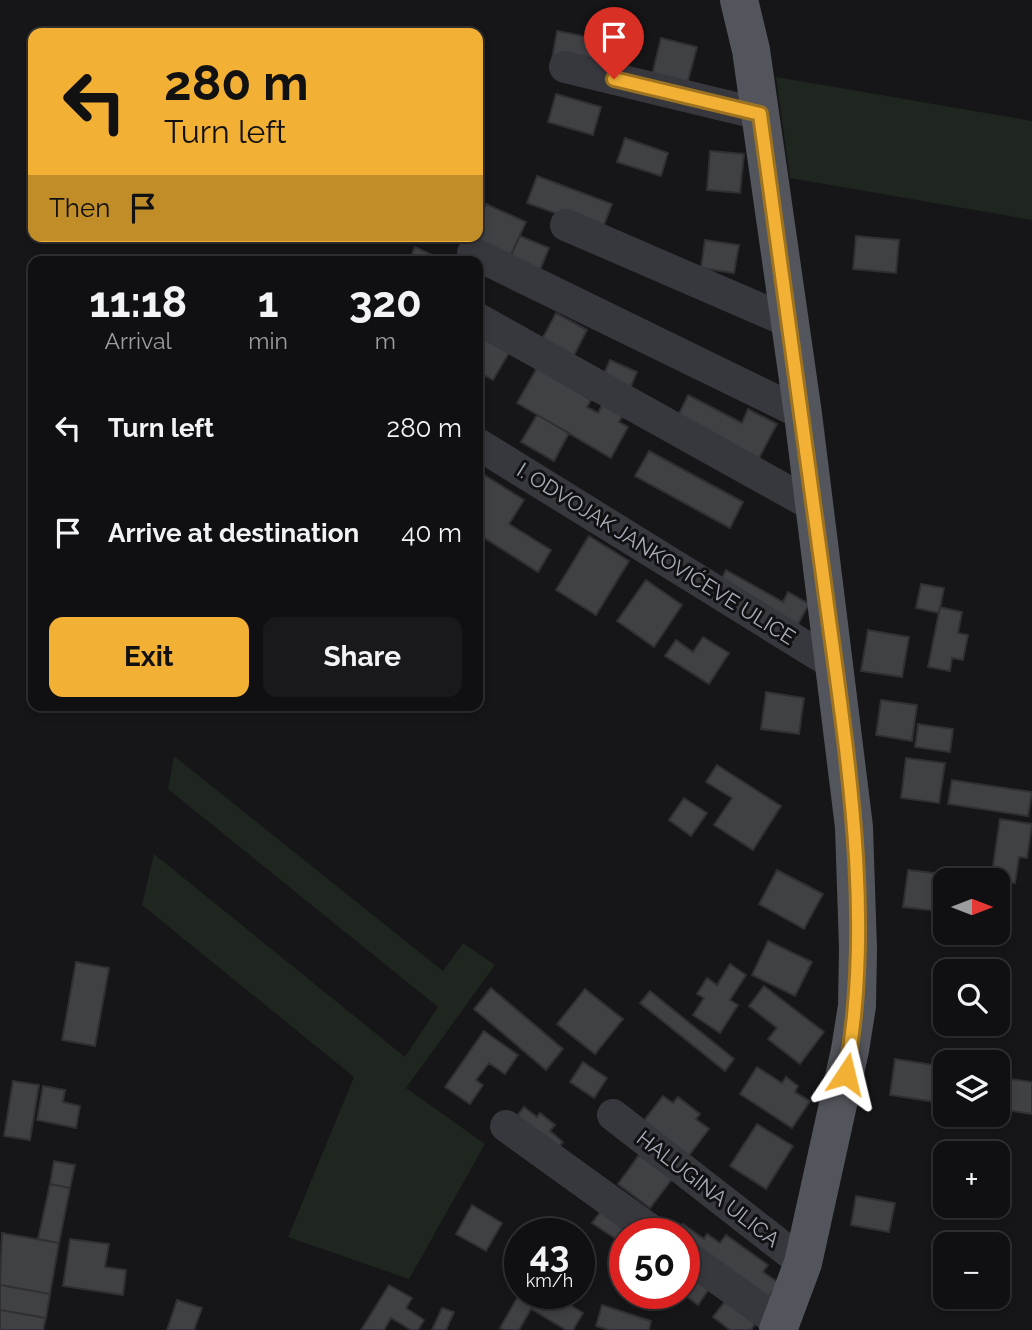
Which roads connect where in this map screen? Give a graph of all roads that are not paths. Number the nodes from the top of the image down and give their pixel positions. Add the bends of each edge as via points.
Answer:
1 (739, 0) edge
2 (565, 67) dead end
3 (760, 114) junction
4 (566, 225) dead end
5 (473, 253) dead end
6 (479, 256) edge
7 (483, 258) edge
8 (483, 322) edge
9 (790, 322) junction
10 (803, 414) junction
11 (483, 446) edge
12 (814, 506) junction
13 (835, 665) junction
14 (613, 1115) dead end
15 (506, 1126) dead end
16 (634, 1218) edge
17 (803, 1263) junction
18 (700, 1266) edge
19 (779, 1327) edge

1 - 3 main road
2 - 3 street
3 - 9 main road
4 - 9 street
5 - 6 street
7 - 10 street
8 - 12 street
9 - 10 main road
10 - 12 main road
11 - 13 street, I. ODVOJAK JANKOVIĆEVE ULICE
12 - 13 main road
13 - 17 main road via 854,827 857,1006
14 - 17 street, HALUGINA ULICA
15 - 16 street
17 - 19 main road
18 - 19 street

